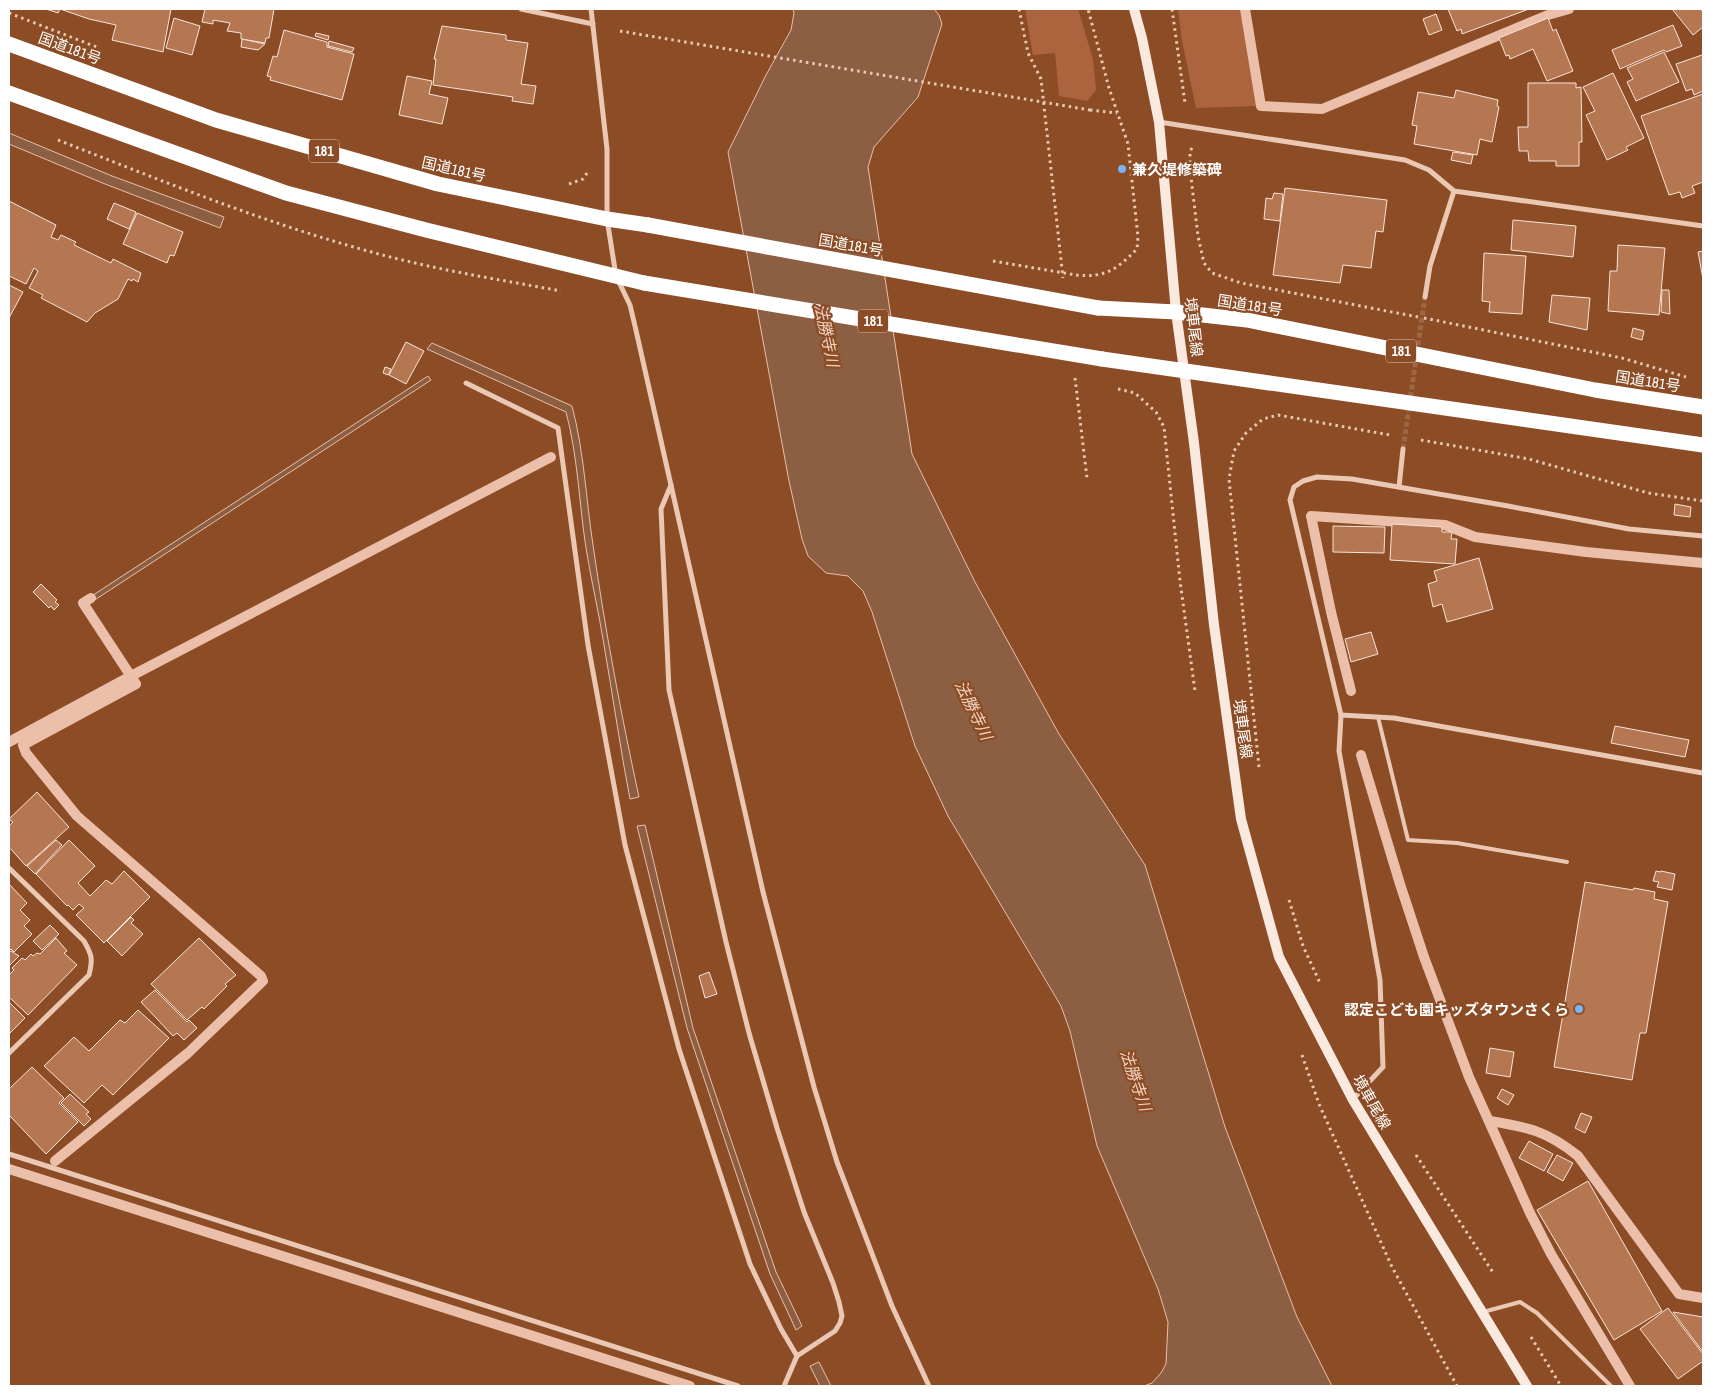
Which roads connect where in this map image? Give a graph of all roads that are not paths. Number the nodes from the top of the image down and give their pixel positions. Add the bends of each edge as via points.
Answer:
1 (521, 9) edge
2 (591, 9) edge
3 (1134, 9) edge
4 (593, 24) junction
5 (9, 44) edge
6 (9, 93) edge
7 (1159, 122) junction
8 (1454, 191) junction
9 (607, 219) junction
10 (1703, 226) edge
11 (616, 276) junction
12 (1425, 297) tunnel mouth
13 (1176, 312) junction
14 (1185, 371) junction
15 (466, 383) dead end
16 (1703, 407) edge
17 (1703, 445) edge
18 (1404, 450) tunnel mouth
19 (672, 485) junction
20 (1400, 487) junction
21 (1703, 536) edge
22 (1341, 715) junction
23 (1378, 717) junction
24 (1703, 773) edge
25 (1568, 862) dead end
26 (9, 868) edge
27 (9, 1053) edge
28 (1352, 1100) junction
29 (9, 1154) edge
30 (1482, 1312) junction
31 (798, 1356) junction
32 (738, 1386) edge
33 (784, 1386) edge
34 (929, 1386) edge
35 (1527, 1386) edge
36 (1611, 1386) edge

1 - 4 street
2 - 4 street
3 - 7 main road, 境車尾線
4 - 9 street via 607,149
5 - 9 highway, 国道181号 / 181 via 225,122 438,184
6 - 11 highway, 181 via 286,193
7 - 8 street via 1405,160 1429,170
7 - 13 main road, 境車尾線
8 - 10 street
8 - 12 street via 1430,266
9 - 11 street
9 - 13 highway, 国道181号 / 181, bridge via 1098,308
11 - 14 highway, 181, bridge
11 - 19 street via 630,305
13 - 14 main road, 境車尾線
13 - 16 highway, 国道181号 / 181 via 1246,320 1595,390
14 - 17 highway, 181
14 - 28 main road, 境車尾線 via 1214,626 1241,819 1279,958
15 - 31 street via 558,428 588,645 625,845 679,1049 750,1264 781,1329
18 - 20 street
19 - 31 street via 661,510 669,690 750,1033 804,1212 833,1283 842,1316 835,1331
19 - 34 street via 763,892 814,1087 837,1162 892,1306
20 - 21 street via 1629,529
20 - 22 street via 1316,477 1294,487 1290,500
22 - 23 street
22 - 28 street via 1339,751 1380,980 1382,1068
23 - 24 street
23 - 25 lane via 1408,840 1457,843
26 - 27 street via 84,941 92,962 89,975
28 - 30 main road, 境車尾線
29 - 32 street
30 - 35 main road, 境車尾線
30 - 36 lane via 1520,1302 1536,1313
31 - 33 street

